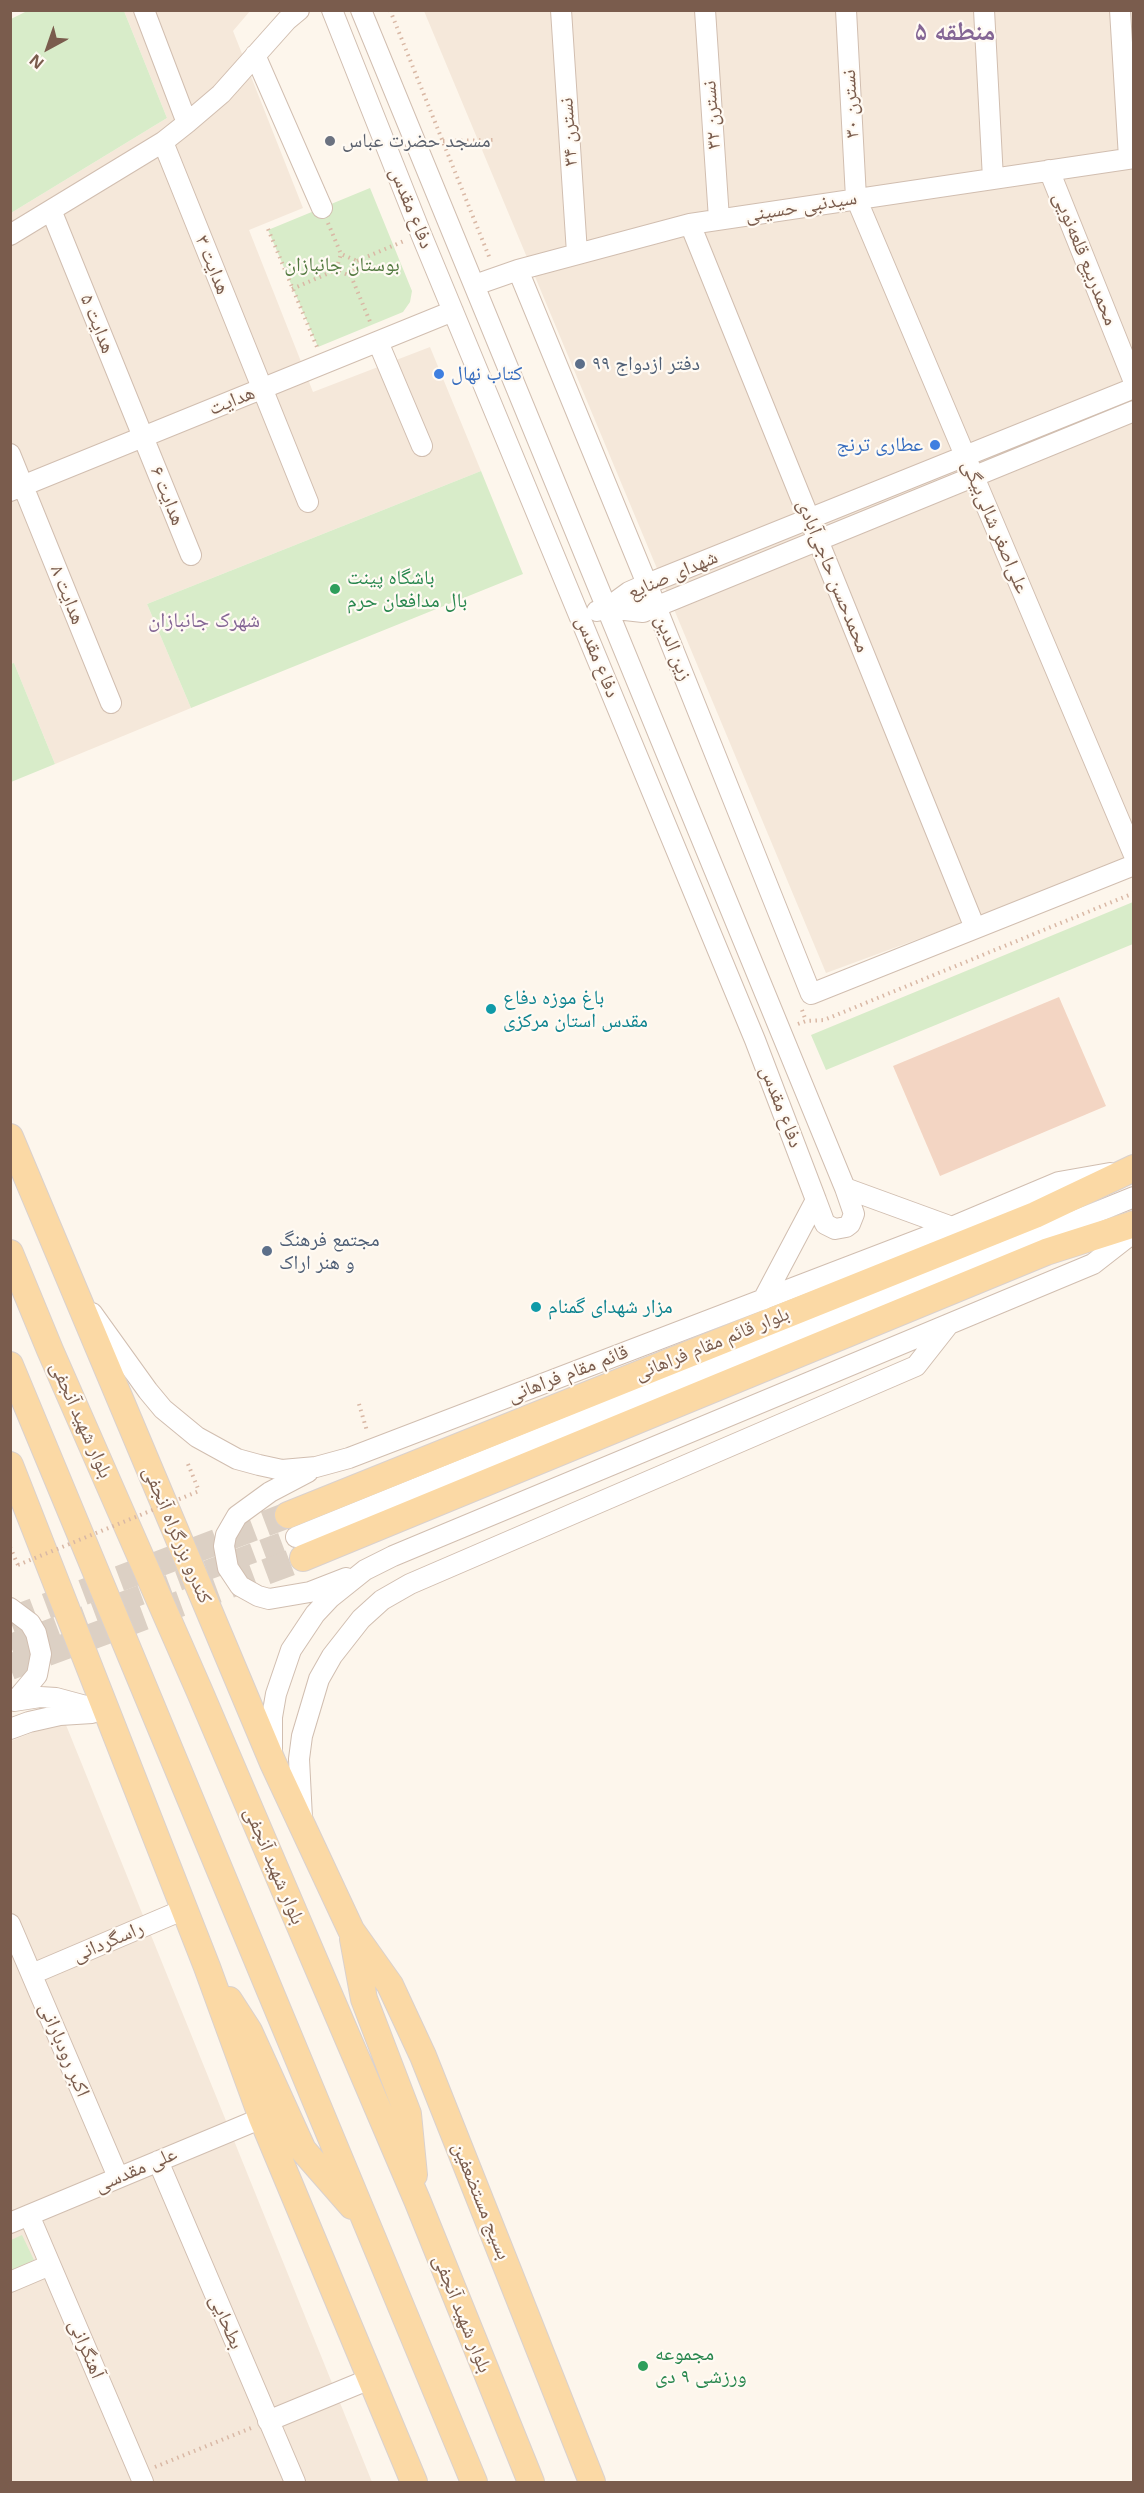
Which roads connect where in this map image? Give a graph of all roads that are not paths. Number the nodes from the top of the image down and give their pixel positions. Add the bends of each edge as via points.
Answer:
1 (144, 10) edge
2 (299, 10) edge
3 (332, 10) edge
4 (361, 10) edge
5 (561, 10) edge
6 (705, 10) edge
7 (846, 10) edge
8 (984, 10) edge
9 (1120, 10) edge
10 (255, 55) junction
11 (187, 123) junction
12 (163, 142) junction
13 (1131, 158) edge
14 (1049, 170) junction
15 (993, 178) junction
16 (856, 198) junction
17 (322, 208) road end
18 (51, 210) junction
19 (719, 219) junction
20 (690, 224) junction
21 (10, 235) edge
22 (577, 253) junction
23 (518, 270) junction
24 (475, 285) junction
25 (453, 311) junction
26 (378, 342) junction
27 (1134, 382) edge
28 (1134, 388) edge
29 (261, 389) junction
30 (1134, 411) edge
31 (143, 437) junction
32 (422, 446) dead end
33 (10, 454) edge
34 (965, 457) junction
35 (974, 477) junction
36 (17, 489) edge
37 (308, 502) dead end
38 (810, 520) junction
39 (818, 540) junction
40 (191, 555) dead end
41 (647, 584) junction
42 (656, 606) junction
43 (607, 608) junction
44 (580, 616) junction
45 (111, 703) dead end
46 (1134, 855) edge
47 (1134, 865) edge
48 (975, 928) junction
49 (10, 1137) edge
50 (1130, 1169) edge
51 (845, 1188) junction
52 (1134, 1197) edge
53 (816, 1200) junction
54 (1134, 1224) edge
55 (952, 1227) junction
56 (1134, 1232) edge
57 (10, 1253) edge
58 (71, 1282) junction
59 (763, 1300) junction
60 (950, 1323) junction
61 (10, 1365) edge
62 (10, 1465) edge
63 (316, 1467) junction
64 (296, 1537) junction
65 (364, 1570) junction
66 (10, 1608) edge
67 (14, 1701) edge
68 (108, 1712) junction
69 (10, 1730) edge
70 (273, 1763) junction
71 (303, 1826) junction
72 (185, 1909) junction
73 (10, 1924) edge
74 (351, 1930) junction
75 (207, 1967) junction
76 (32, 1974) junction
77 (262, 2118) junction
78 (158, 2161) junction
79 (118, 2177) junction
80 (417, 2200) junction
81 (29, 2215) junction
82 (366, 2222) junction
83 (10, 2223) edge
84 (50, 2265) junction
85 (10, 2282) edge
86 (370, 2379) junction
87 (268, 2421) junction
88 (141, 2478) edge
89 (295, 2482) edge
90 (414, 2482) edge
91 (474, 2482) edge
92 (531, 2482) edge
93 (592, 2482) edge

1 - 11 street
2 - 10 street
3 - 25 street, دفاع مقدس
4 - 24 street, دفاع مقدس
5 - 22 street, نسترن ۳۴
6 - 19 street, نسترن ۳۲
7 - 16 street, نسترن ۳۰
8 - 15 street
9 - 13 street
10 - 11 street via 221,94
10 - 17 street
11 - 12 street
12 - 18 street
12 - 29 street, هدایت ۳
13 - 14 street, سیدنبی حسینی
14 - 15 street, سیدنبی حسینی
14 - 27 street, محمدربیع قلعه‌نویی
15 - 16 street, سیدنبی حسینی
16 - 19 street, سیدنبی حسینی
16 - 34 street, علی‌اصغر شالی‌بیگی
18 - 21 street
18 - 31 street, هدایت ۵
19 - 20 street, سیدنبی حسینی
20 - 22 street, سیدنبی حسینی
20 - 38 street, محمدحسن حاجی‌آبادی
22 - 23 street, سیدنبی حسینی
23 - 24 street, سیدنبی حسینی
23 - 41 street, زین الدین
24 - 43 street, دفاع مقدس
25 - 26 street, هدایت
25 - 44 street, دفاع مقدس
26 - 29 street, هدایت
26 - 32 street
28 - 34 street, شهدای صنایع
29 - 31 street, هدایت
29 - 37 street, هدایت ۳
30 - 35 street, شهدای صنایع
31 - 36 street, هدایت
31 - 40 street, هدایت ۶
33 - 36 street, هدایت ۸
34 - 35 street, علی‌اصغر شالی‌بیگی
34 - 38 street, شهدای صنایع
35 - 39 street, شهدای صنایع
35 - 46 street, علی‌اصغر شالی‌بیگی
36 - 45 street, هدایت ۸
38 - 39 street, محمدحسن حاجی‌آبادی
38 - 41 street, شهدای صنایع
39 - 42 street, شهدای صنایع
39 - 48 street, محمدحسن حاجی‌آبادی
41 - 42 street, زین الدین
41 - 43 street, شهدای صنایع
42 - 43 street, شهدای صنایع via 643,612
42 - 48 street, زین الدین via 811,994
43 - 44 street
43 - 51 street, دفاع مقدس
44 - 53 street, دفاع مقدس via 755,1040
47 - 48 street
49 - 58 main road, کندرو بزرگراه آنجفی
50 - 55 street, قائم مقام فراهانی via 1059,1182
50 - 64 main road, بلوار قائم مقام فراهانی via 1035,1215
51 - 53 street, دفاع مقدس via 854,1214 846,1227 835,1229 825,1224
51 - 55 street
52 - 64 street
53 - 59 street
54 - 64 main road via 1046,1252
55 - 59 street, قائم مقام فراهانی
56 - 60 street via 1093,1264
57 - 80 main road, بلوار شهید آنجفی
58 - 63 street, قائم مقام فراهانی via 148,1391 197,1437 259,1466 282,1470
58 - 70 main road, کندرو بزرگراه آنجفی
59 - 63 street, قائم مقام فراهانی
60 - 65 street
60 - 71 street via 916,1366 410,1584 382,1600 361,1619 332,1656 310,1704 299,1759
61 - 82 main road
62 - 68 main road
63 - 65 street via 270,1492 237,1516 224,1546 228,1568 240,1586 269,1599 310,1592
65 - 70 street via 315,1614 291,1650 274,1705
66 - 67 street via 30,1623 41,1654 37,1675
67 - 68 street via 56,1698
68 - 69 street via 60,1715
68 - 72 main road
70 - 71 main road, کندرو بزرگراه آنجفی
71 - 74 main road, کندرو بزرگراه آنجفی
72 - 75 main road
72 - 76 street, راسگردانی
73 - 76 street, اکبر رودبارانی
74 - 80 main road via 364,1999 408,2114
74 - 93 main road, بسیج مستضعفین via 390,1985 423,2056
75 - 77 main road
75 - 82 main road via 249,2031 303,2150
76 - 79 street, اکبر رودبارانی
77 - 78 street, علی مقدسی
77 - 86 main road
78 - 79 street, علی مقدسی
78 - 87 street, بطحایی
79 - 81 street, علی مقدسی
80 - 92 main road, بلوار شهید آنجفی
81 - 83 street, علی مقدسی
81 - 84 street, آهنگرانی
82 - 91 main road
84 - 85 street
84 - 88 street, آهنگرانی
86 - 87 street
86 - 90 main road
87 - 89 street, بطحایی

